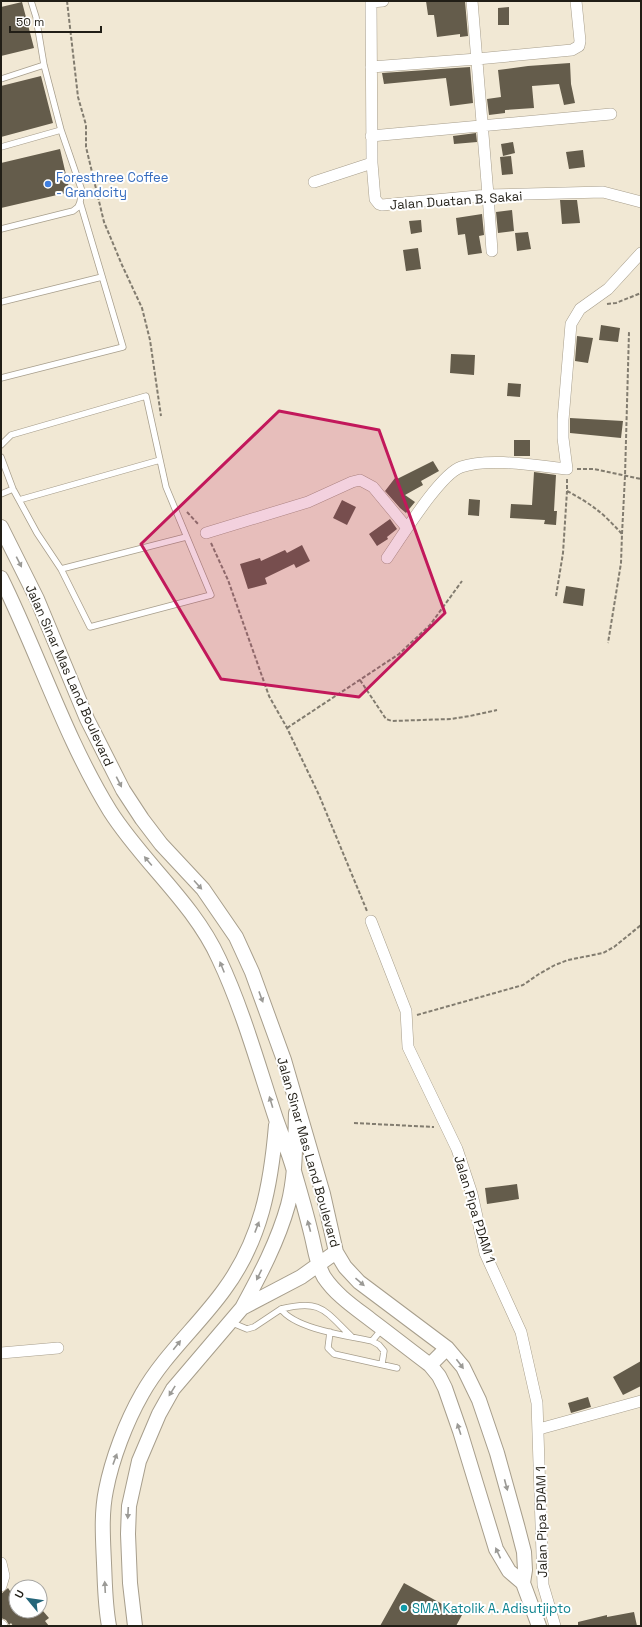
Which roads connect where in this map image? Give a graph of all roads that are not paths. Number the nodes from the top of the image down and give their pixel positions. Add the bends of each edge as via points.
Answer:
1 (31, 1) edge
2 (383, 1) edge
3 (472, 1) edge
4 (576, 1) edge
5 (370, 2) edge
6 (477, 59) junction
7 (44, 65) junction
8 (371, 67) junction
9 (1, 78) edge
10 (611, 114) dead end
11 (482, 125) junction
12 (61, 130) junction
13 (371, 136) junction
14 (1, 147) edge
15 (372, 163) junction
16 (314, 182) dead end
17 (488, 195) junction
18 (80, 202) junction
19 (641, 202) edge
20 (1, 229) edge
21 (492, 251) dead end
22 (641, 254) edge
23 (102, 277) junction
24 (1, 302) edge
25 (1, 378) edge
26 (1, 445) edge
27 (1, 457) edge
28 (160, 460) junction
29 (13, 489) junction
30 (1, 494) edge
31 (19, 500) junction
32 (1, 527) edge
33 (407, 528) junction
34 (206, 533) road end
35 (186, 537) junction
36 (387, 558) dead end
37 (61, 569) junction
38 (1, 578) edge
39 (371, 921) road end
40 (297, 1102) junction
41 (276, 1119) junction
42 (294, 1170) junction
43 (251, 1244) junction
44 (336, 1252) junction
45 (270, 1253) junction
46 (318, 1264) junction
47 (242, 1308) junction
48 (281, 1309) junction
49 (230, 1322) junction
50 (382, 1329) junction
51 (330, 1332) junction
52 (351, 1336) junction
53 (372, 1341) junction
54 (58, 1348) dead end
55 (447, 1348) junction
56 (1, 1353) edge
57 (382, 1364) junction
58 (430, 1365) junction
59 (397, 1368) dead end
60 (641, 1401) edge
61 (539, 1428) junction
62 (1, 1563) edge
63 (522, 1583) junction
64 (1, 1586) edge
65 (109, 1626) edge
66 (135, 1626) edge
67 (539, 1626) edge
68 (556, 1626) edge

1 - 7 lane
2 - 5 street
3 - 6 street
4 - 6 street via 580,41 576,49
5 - 8 street, Jalan Duatan B. Sakai
6 - 8 street
6 - 11 street
7 - 9 lane
7 - 12 lane
8 - 13 street, Jalan Duatan B. Sakai
10 - 11 street
11 - 13 street
11 - 17 street
12 - 14 lane
12 - 18 lane via 82,191
13 - 15 street, Jalan Duatan B. Sakai
15 - 16 street
15 - 17 street, Jalan Duatan B. Sakai via 375,199 382,205
17 - 19 street, Jalan Duatan B. Sakai via 603,192
17 - 21 street
18 - 20 lane via 72,211
18 - 23 lane
22 - 33 street via 608,289 580,309 571,324 563,420 567,469 486,463 460,467 434,491
23 - 24 lane
23 - 25 lane via 123,347
26 - 28 lane via 10,435 146,396
27 - 29 lane
28 - 31 lane
28 - 35 lane via 166,487
29 - 30 lane
29 - 31 lane
31 - 37 lane
32 -> 40 street, Jalan Sinar Mas Land Boulevard via 37,599 87,719 123,790 142,819 202,890 236,937 252,972
33 - 34 street via 373,487 360,480 308,502
33 - 36 street
35 - 37 lane
35 - 37 lane via 211,595 90,626
41 -> 38 street, Jalan Sinar Mas Land Boulevard via 255,1050 218,957 195,917 117,822 98,792 76,749 20,616
39 - 61 street, Jalan Pipa PDAM 1 via 406,1011 408,1046 457,1149 472,1194 485,1253 521,1332 537,1403
40 - 42 street
40 - 44 street, Jalan Sinar Mas Land Boulevard via 323,1194
41 - 42 street, Jalan Sinar Mas Land Boulevard
43 -> 41 street, Jalan Sinar Mas Land Boulevard via 266,1202
42 - 45 street via 288,1204
46 -> 42 street, Jalan Sinar Mas Land Boulevard
43 - 45 street
65 -> 43 street, Jalan Sinar Mas Land Boulevard via 103,1520 106,1490 123,1435 142,1395 160,1367 225,1290
44 - 46 street
44 -> 55 street, Jalan Sinar Mas Land Boulevard via 359,1282
45 -> 47 street
46 - 47 street, Jalan Sinar Mas Land Boulevard via 301,1277
46 - 50 street, Jalan Sinar Mas Land Boulevard via 334,1289 350,1305
47 - 49 street, Jalan Sinar Mas Land Boulevard
48 - 49 lane via 247,1328
48 - 51 lane via 294,1320
48 - 52 lane via 304,1304 312,1305 326,1312
49 -> 66 street, Jalan Sinar Mas Land Boulevard via 173,1389 139,1461 129,1506 128,1534
50 - 53 lane
50 - 58 street, Jalan Sinar Mas Land Boulevard
51 - 52 lane
51 - 57 lane via 328,1348 334,1354
52 - 53 lane
53 - 57 lane via 384,1351
54 - 56 street
55 - 58 street
55 -> 63 street, Jalan Sinar Mas Land Boulevard via 463,1367 479,1400 497,1453 524,1552 526,1570
57 - 59 lane
63 -> 58 street, Jalan Sinar Mas Land Boulevard via 509,1571 496,1549 445,1388
60 - 61 street
61 - 68 street, Jalan Pipa PDAM 1 via 543,1585
62 - 64 street via 4,1576
63 - 67 street

